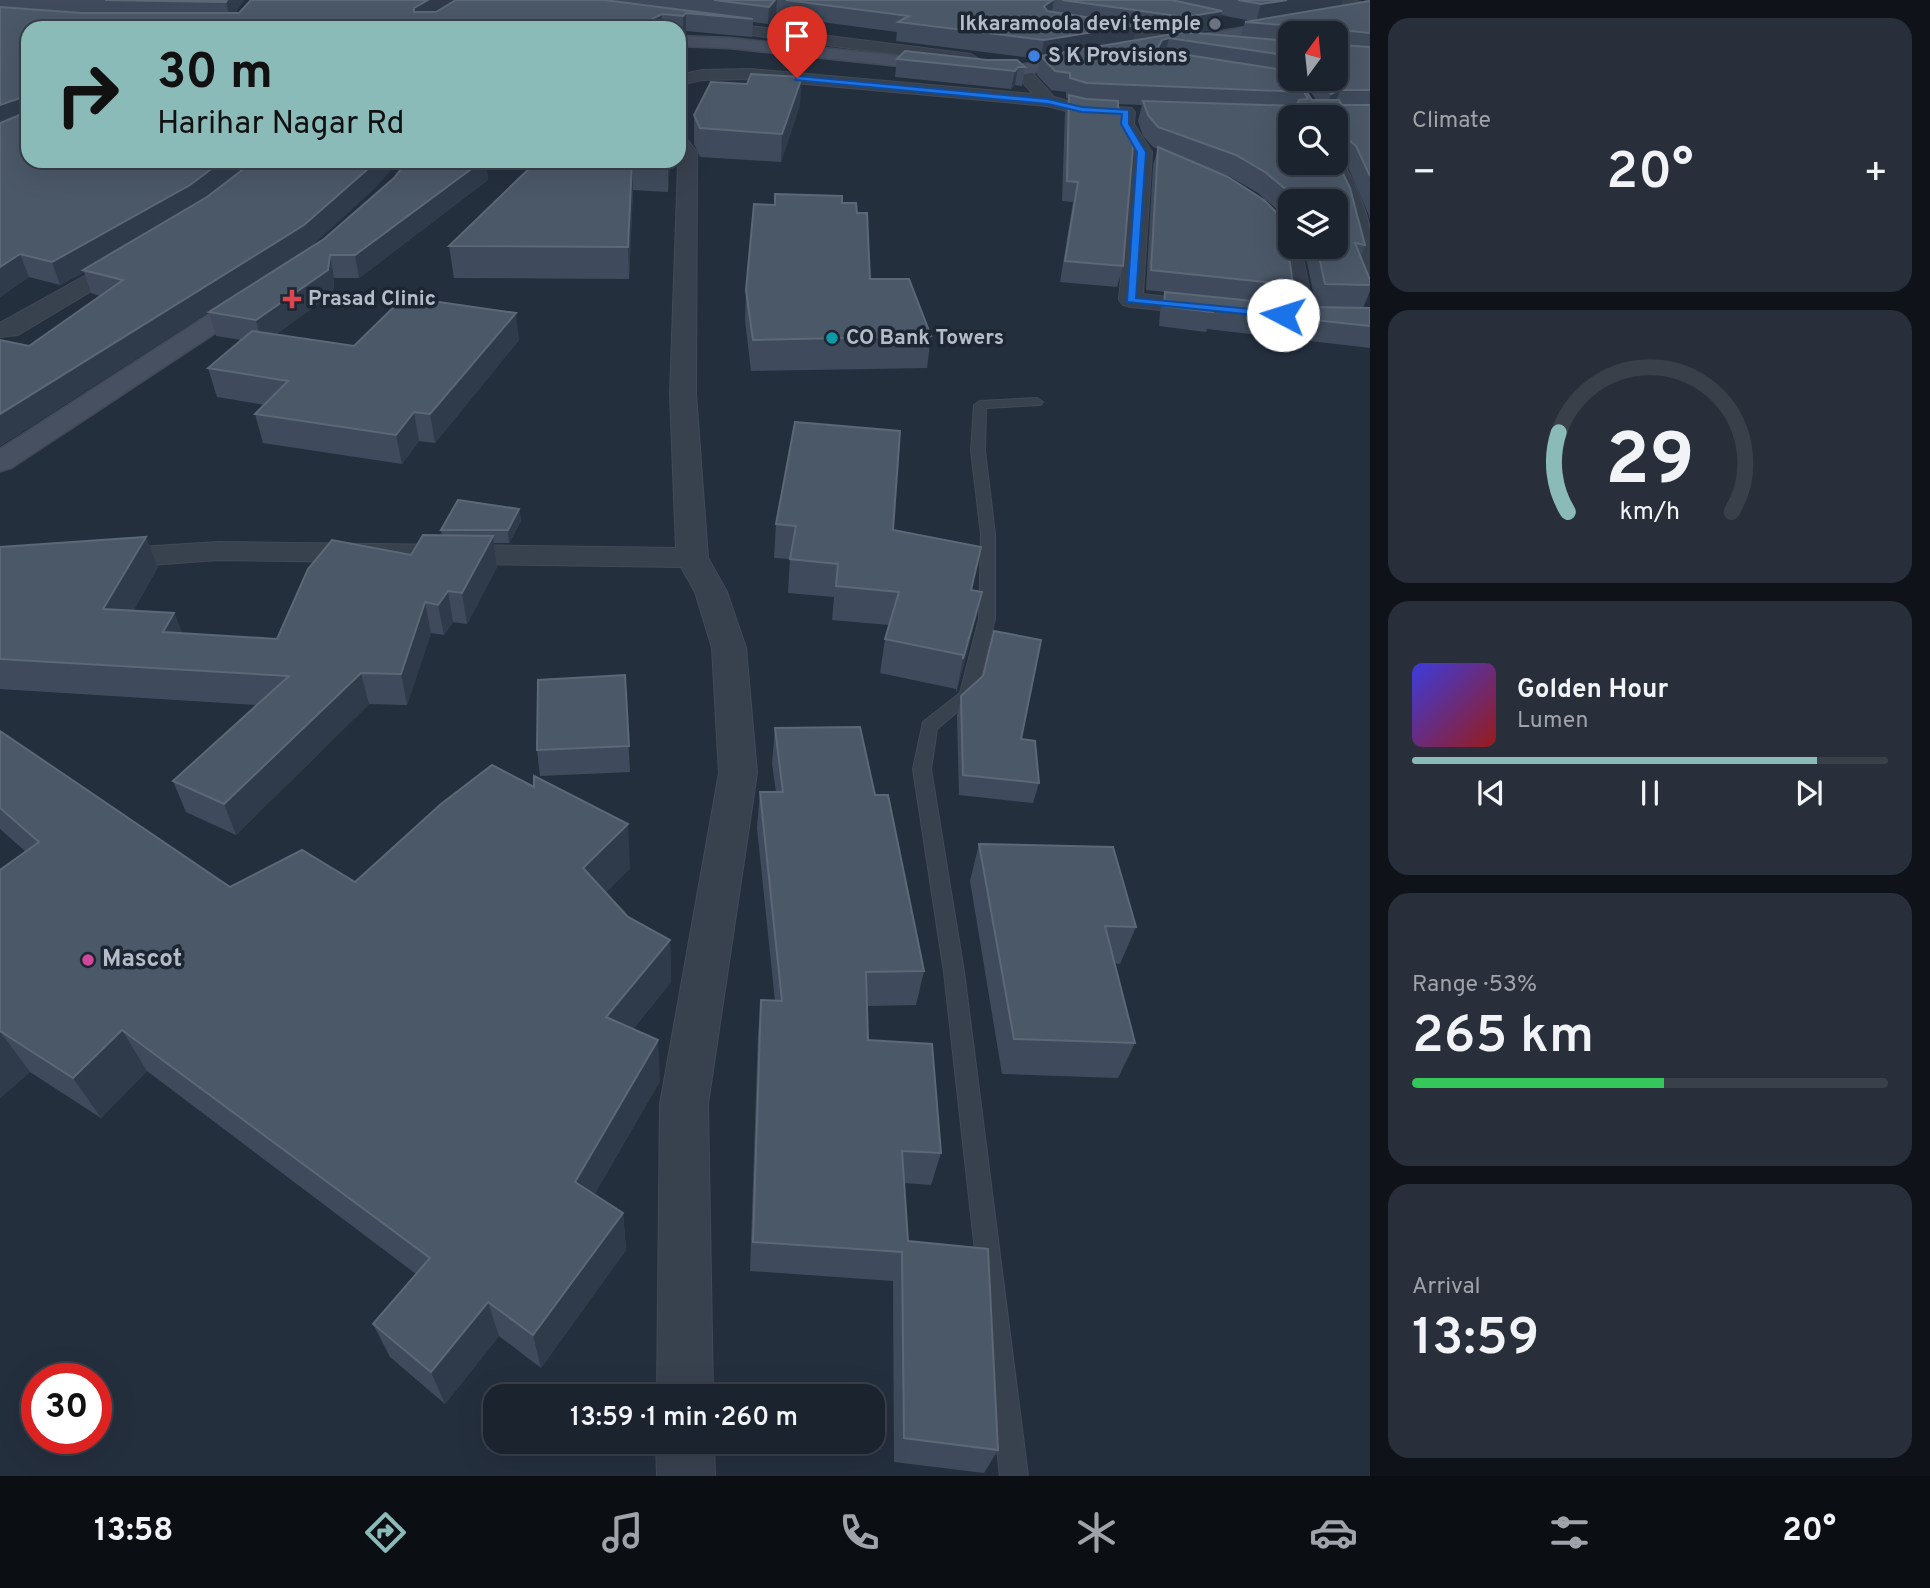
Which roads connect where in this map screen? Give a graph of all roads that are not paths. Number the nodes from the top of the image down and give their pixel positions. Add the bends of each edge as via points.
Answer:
1 (1340, 0) edge
2 (1369, 10) edge
3 (1218, 21) edge
4 (686, 22) edge
5 (1064, 26) edge
6 (1258, 30) junction
7 (686, 41) edge
8 (1184, 43) junction
9 (1278, 51) edge
10 (1045, 67) junction
11 (1020, 70) junction
12 (686, 79) edge
13 (1048, 101) junction
14 (1126, 112) junction
15 (1150, 113) edge
16 (686, 151) edge
17 (1339, 175) edge
18 (1233, 192) edge
19 (1278, 227) edge
20 (146, 248) edge
21 (1292, 259) edge
22 (1370, 269) edge
23 (275, 283) edge
24 (1238, 311) edge
25 (1276, 314) edge
26 (1303, 317) junction
27 (1328, 319) edge
28 (3, 333) edge
29 (1037, 402) dead end
30 (0, 462) edge
31 (692, 558) junction
32 (0, 565) edge
33 (685, 1384) edge
34 (685, 1454) edge
35 (686, 1476) edge
36 (1014, 1476) edge

1 - 2 street
2 - 6 street
3 - 6 street
4 - 10 street
5 - 8 street
6 - 8 street
7 - 11 street
8 - 9 street
8 - 10 street
10 - 11 street
11 - 13 street
12 - 13 street via 751,74
13 - 14 street via 1082,110
14 - 15 street
14 - 24 street via 1125,124 1151,155 1130,300
16 - 31 street via 683,394
17 - 22 street
18 - 19 street via 1260,208
20 - 28 street
21 - 26 street
23 - 30 street
25 - 26 street
26 - 27 street
29 - 36 lane via 980,405 978,451 988,534 987,619 968,696 929,726 922,769 954,972
31 - 32 street via 218,551
31 - 33 street via 711,592 729,648 738,773 684,1104
34 - 35 street

